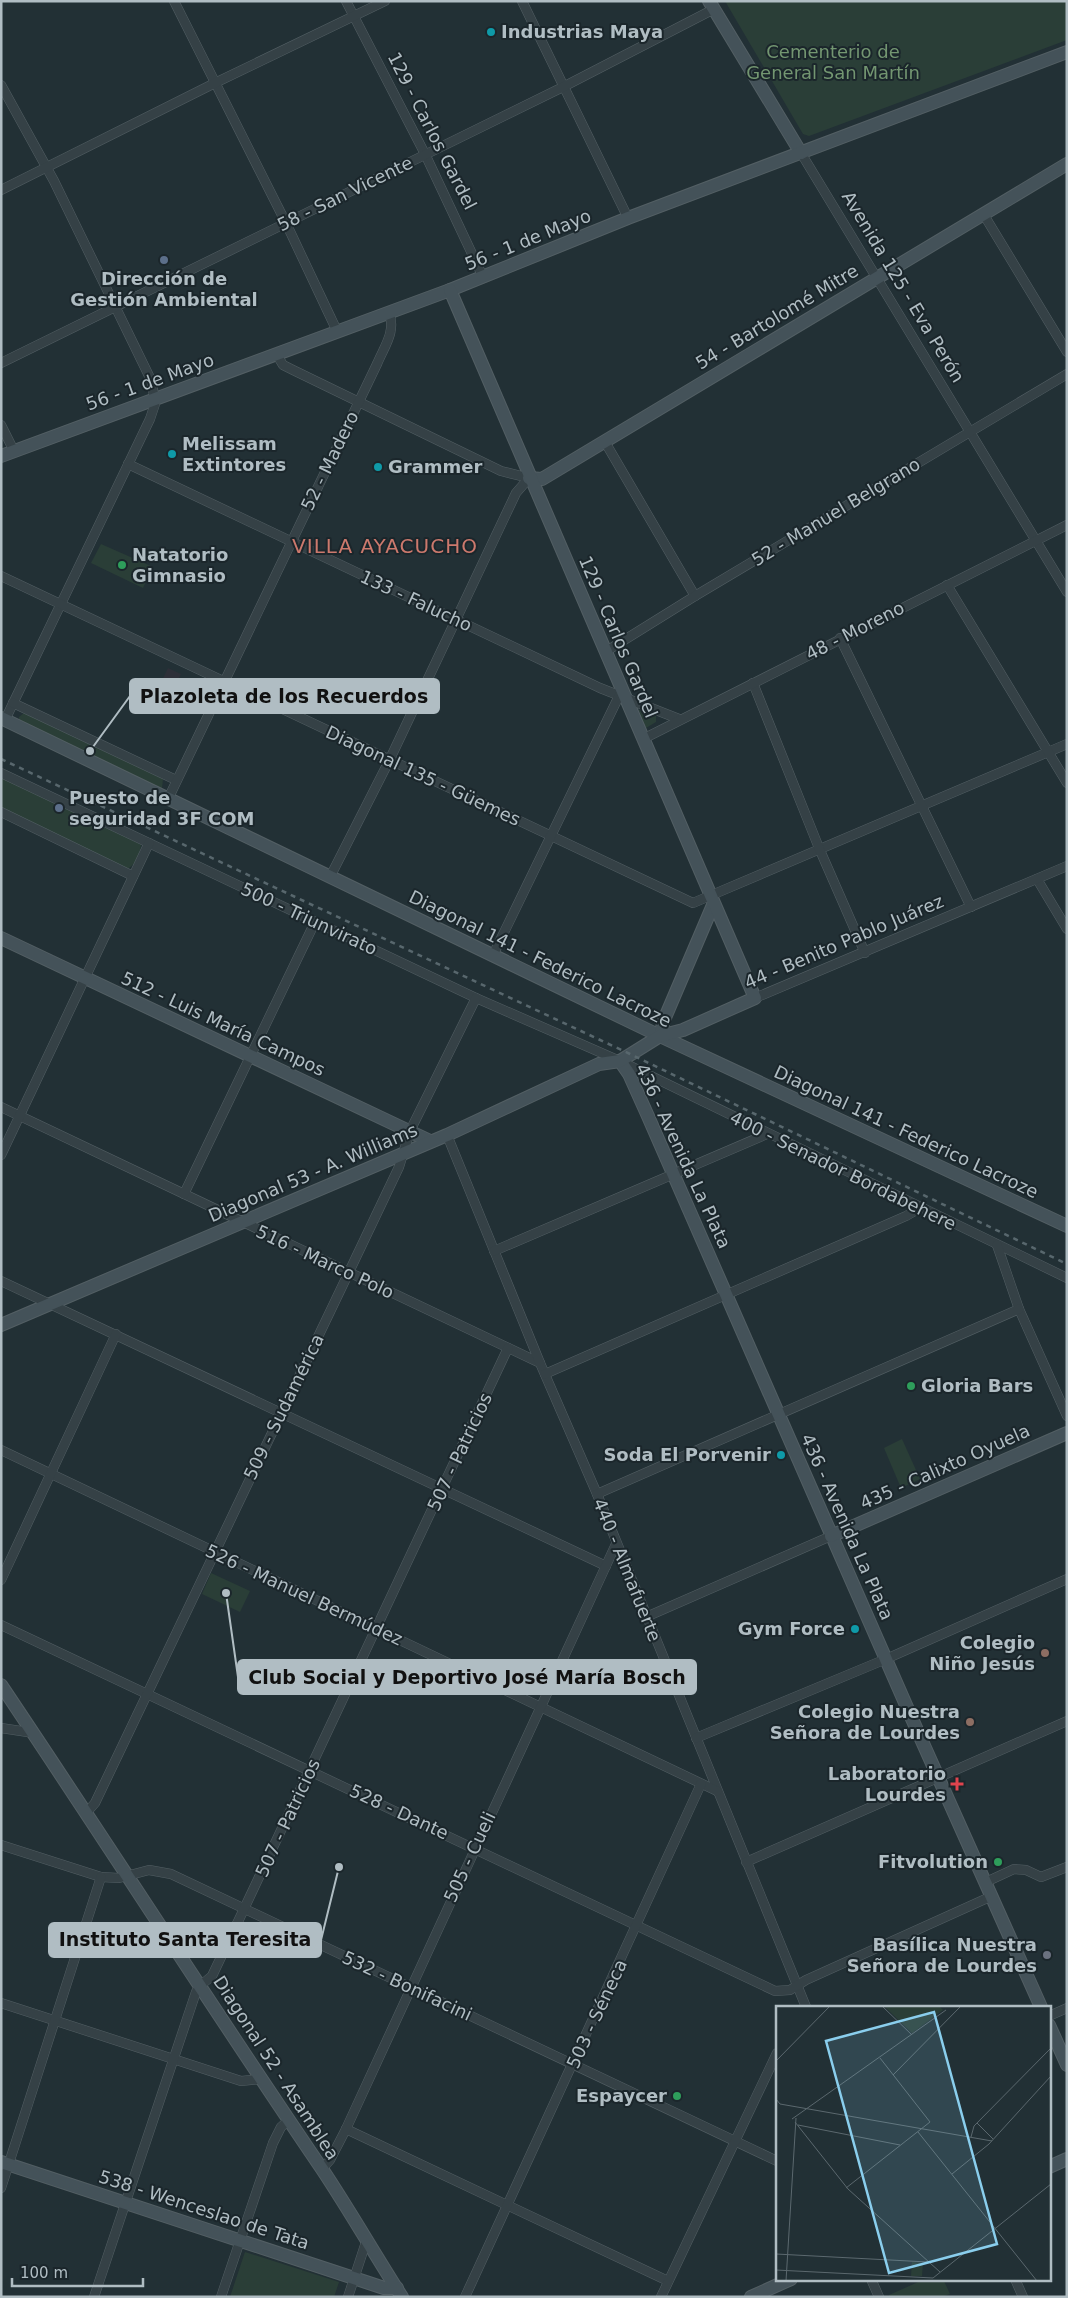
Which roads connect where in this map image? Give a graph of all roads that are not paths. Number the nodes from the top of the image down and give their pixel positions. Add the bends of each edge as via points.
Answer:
1 (174, 1) edge
2 (346, 1) edge
3 (385, 1) edge
4 (522, 1) edge
5 (712, 5) edge
6 (355, 16) junction
7 (1067, 52) edge
8 (216, 82) junction
9 (1, 85) edge
10 (563, 87) junction
11 (801, 153) junction
12 (425, 154) junction
13 (1067, 164) edge
14 (46, 167) junction
15 (1, 190) edge
16 (984, 214) junction
17 (628, 218) junction
18 (286, 223) junction
19 (483, 277) junction
20 (876, 277) junction
21 (450, 290) junction
22 (116, 306) junction
23 (389, 312) junction
24 (337, 331) junction
25 (1067, 352) edge
26 (277, 355) junction
27 (1, 363) edge
28 (1067, 374) edge
29 (156, 398) junction
30 (359, 401) junction
31 (1, 425) edge
32 (970, 432) junction
33 (605, 442) junction
34 (14, 451) junction
35 (1, 456) edge
36 (128, 464) junction
37 (529, 478) junction
38 (1067, 525) edge
39 (1034, 540) junction
40 (291, 542) junction
41 (1, 576) edge
42 (947, 585) junction
43 (1067, 592) edge
44 (695, 596) junction
45 (61, 605) junction
46 (456, 620) junction
47 (840, 638) junction
48 (606, 652) junction
49 (224, 682) junction
50 (753, 683) junction
51 (622, 697) junction
52 (13, 702) junction
53 (3, 719) edge
54 (679, 720) junction
55 (642, 739) junction
56 (1067, 744) edge
57 (1048, 752) junction
58 (389, 761) junction
59 (1, 773) edge
60 (176, 780) junction
61 (1067, 784) edge
62 (169, 797) junction
63 (922, 806) junction
64 (1, 812) edge
65 (551, 837) junction
66 (149, 843) junction
67 (819, 848) junction
68 (1067, 866) edge
69 (133, 876) junction
70 (330, 878) junction
71 (1037, 879) junction
72 (711, 900) junction
73 (971, 907) junction
74 (315, 922) junction
75 (1067, 929) edge
76 (1, 938) edge
77 (865, 953) junction
78 (493, 955) junction
79 (85, 978) junction
80 (476, 998) junction
81 (755, 998) junction
82 (660, 1036) junction
83 (250, 1056) junction
84 (620, 1062) junction
85 (1, 1107) edge
86 (20, 1116) junction
87 (410, 1132) junction
88 (767, 1134) junction
89 (447, 1135) junction
90 (430, 1142) junction
91 (402, 1153) junction
92 (1, 1155) edge
93 (673, 1174) junction
94 (184, 1194) junction
95 (920, 1208) junction
96 (241, 1222) junction
97 (1067, 1226) edge
98 (997, 1245) junction
99 (494, 1251) junction
100 (349, 1272) junction
101 (1067, 1278) edge
102 (1, 1281) edge
103 (726, 1294) junction
104 (49, 1304) junction
105 (1019, 1309) junction
106 (1, 1325) edge
107 (116, 1334) junction
108 (508, 1348) junction
109 (540, 1363) junction
110 (545, 1374) junction
111 (281, 1413) junction
112 (778, 1414) junction
113 (1067, 1416) edge
114 (1067, 1433) edge
115 (1, 1450) edge
116 (50, 1473) junction
117 (442, 1490) junction
118 (597, 1494) junction
119 (831, 1536) junction
120 (616, 1544) junction
121 (214, 1553) junction
122 (606, 1566) junction
123 (1067, 1579) edge
124 (1, 1580) edge
125 (646, 1617) junction
126 (1, 1625) edge
127 (377, 1630) junction
128 (886, 1658) junction
129 (1, 1685) edge
130 (147, 1693) junction
131 (540, 1706) junction
132 (1067, 1721) edge
133 (1, 1728) edge
134 (34, 1733) junction
135 (696, 1738) junction
136 (310, 1770) junction
137 (939, 1778) junction
138 (701, 1784) junction
139 (717, 1791) junction
140 (87, 1812) junction
141 (1, 1845) edge
142 (474, 1848) junction
143 (746, 1862) junction
144 (1067, 1867) edge
145 (129, 1876) junction
146 (101, 1877) junction
147 (986, 1882) junction
148 (992, 1896) junction
149 (244, 1909) junction
150 (638, 1925) junction
151 (201, 1985) junction
152 (798, 1986) junction
153 (410, 1988) junction
154 (1, 2003) edge
155 (803, 2004) edge
156 (1041, 2006) edge
157 (1067, 2008) edge
158 (1050, 2016) edge
159 (55, 2021) junction
160 (1050, 2027) edge
161 (776, 2055) edge
162 (173, 2059) junction
163 (573, 2065) junction
164 (1067, 2066) edge
165 (261, 2080) junction
166 (288, 2121) junction
167 (346, 2129) junction
168 (734, 2141) junction
169 (1067, 2159) edge
170 (776, 2161) edge
171 (5, 2163) edge
172 (1050, 2167) edge
173 (322, 2169) junction
174 (1, 2188) edge
175 (125, 2203) junction
176 (508, 2206) junction
177 (239, 2239) junction
178 (367, 2239) junction
179 (354, 2277) junction
180 (789, 2280) edge
181 (871, 2280) edge
182 (1015, 2280) edge
183 (668, 2281) junction
184 (400, 2292) edge
185 (94, 2297) edge
186 (221, 2297) edge
187 (348, 2297) edge
188 (465, 2297) edge
189 (661, 2297) edge
190 (751, 2297) edge
191 (878, 2297) edge
192 (1023, 2297) edge

1 - 8 street
2 - 6 street, 129 - Carlos Gardel
3 - 6 street
4 - 10 street
5 - 10 street, 58 - San Vicente
5 - 11 street, Avenida 125 - Eva Perón
6 - 8 street
6 - 12 street, 129 - Carlos Gardel
7 - 11 street, 56 - 1 de Mayo
8 - 14 street
8 - 18 street
9 - 14 street
10 - 12 street, 58 - San Vicente
10 - 17 street
11 - 17 street, 56 - 1 de Mayo
11 - 20 street, Avenida 125 - Eva Perón
12 - 18 street, 58 - San Vicente
12 - 19 street, 129 - Carlos Gardel
13 - 16 street, 54 - Bartolomé Mitre
14 - 15 street
14 - 22 street
16 - 20 street, 54 - Bartolomé Mitre
16 - 25 street
17 - 19 street, 56 - 1 de Mayo
18 - 22 street, 58 - San Vicente
18 - 24 street
19 - 21 street, 56 - 1 de Mayo
20 - 32 street, Avenida 125 - Eva Perón
20 - 33 street, 54 - Bartolomé Mitre
21 - 23 street, 56 - 1 de Mayo
21 - 37 street, 129 - Carlos Gardel
22 - 27 street, 58 - San Vicente
22 - 29 street via 152,382
23 - 24 street, 56 - 1 de Mayo
23 - 30 street, 52 - Madero via 393,323 391,332
24 - 26 street, 56 - 1 de Mayo
26 - 29 street, 56 - 1 de Mayo
26 - 30 street via 283,365
28 - 32 street, 52 - Manuel Belgrano
29 - 34 street, 56 - 1 de Mayo
29 - 36 street via 153,412
30 - 37 street via 501,471
30 - 40 street, 52 - Madero
31 - 34 street
32 - 39 street, Avenida 125 - Eva Perón
32 - 44 street, 52 - Manuel Belgrano
33 - 37 street, 54 - Bartolomé Mitre via 542,478
33 - 44 street
34 - 35 street, 56 - 1 de Mayo
36 - 40 street, 133 - Falucho
36 - 45 street
37 - 46 street via 516,493
37 - 48 street, 129 - Carlos Gardel
38 - 39 street, 48 - Moreno
39 - 42 street, 48 - Moreno
39 - 43 street, Avenida 125 - Eva Perón
40 - 46 street, 133 - Falucho
40 - 49 street, 52 - Madero
41 - 45 street, Diagonal 135 - Güemes
42 - 47 street, 48 - Moreno
42 - 57 street
44 - 48 street, 52 - Manuel Belgrano
45 - 49 street, Diagonal 135 - Güemes
45 - 52 street
46 - 51 street, 133 - Falucho
46 - 58 street
47 - 50 street, 48 - Moreno
47 - 63 street
48 - 51 street, 129 - Carlos Gardel
49 - 58 street, Diagonal 135 - Güemes
49 - 60 street, 52 - Madero
50 - 54 street, 48 - Moreno
50 - 67 street
51 - 54 street, 133 - Falucho
51 - 55 street, 129 - Carlos Gardel
51 - 65 street
52 - 53 street
52 - 60 street
53 - 62 street, Diagonal 141 - Federico Lacroze
54 - 55 street, 48 - Moreno
55 - 72 street, 129 - Carlos Gardel
56 - 57 street, Diagonal 135 - Güemes
57 - 61 street
57 - 63 street, Diagonal 135 - Güemes
58 - 65 street, Diagonal 135 - Güemes
58 - 70 street
59 - 66 street, 500 - Triunvirato
60 - 62 street, 52 - Madero
62 - 70 street, Diagonal 141 - Federico Lacroze
63 - 67 street, Diagonal 135 - Güemes
63 - 73 street
64 - 69 street
65 - 72 street, Diagonal 135 - Güemes via 686,901
65 - 78 street
66 - 69 street
66 - 74 street, 500 - Triunvirato
67 - 72 street, Diagonal 135 - Güemes
67 - 77 street
68 - 71 street, 44 - Benito Pablo Juárez
69 - 79 street
70 - 78 street, Diagonal 141 - Federico Lacroze
71 - 73 street, 44 - Benito Pablo Juárez
71 - 75 street
72 - 81 street, 129 - Carlos Gardel
72 - 82 street
73 - 77 street, 44 - Benito Pablo Juárez
74 - 80 street, 500 - Triunvirato
74 - 83 street
76 - 79 street, 512 - Luis María Campos
77 - 81 street, 44 - Benito Pablo Juárez
78 - 82 street, Diagonal 141 - Federico Lacroze
79 - 83 street, 512 - Luis María Campos
79 - 86 street
80 - 84 street, 500 - Triunvirato
80 - 87 street, 509 - Sudamérica
81 - 82 street, 44 - Benito Pablo Juárez via 683,1030
82 - 84 street, 44 - Benito Pablo Juárez
82 - 97 street, Diagonal 141 - Federico Lacroze
83 - 87 street, 512 - Luis María Campos
83 - 94 street
84 - 88 street, 400 - Senador Bordabehere
84 - 89 street, Diagonal 53 - A. Williams via 598,1064
84 - 93 street, 436 - Avenida La Plata via 629,1074
85 - 86 street, 516 - Marco Polo
86 - 92 street
86 - 94 street, 516 - Marco Polo
87 - 90 street, 512 - Luis María Campos
87 - 91 street, 509 - Sudamérica
88 - 93 street
88 - 95 street, 400 - Senador Bordabehere
89 - 90 street, Diagonal 53 - A. Williams
89 - 99 street, 440 - Almafuerte
90 - 91 street, Diagonal 53 - A. Williams
91 - 96 street, Diagonal 53 - A. Williams
91 - 100 street, 509 - Sudamérica via 399,1167
93 - 99 street
93 - 103 street, 436 - Avenida La Plata
94 - 96 street, 516 - Marco Polo
95 - 98 street, 400 - Senador Bordabehere
95 - 103 street
96 - 100 street, 516 - Marco Polo
96 - 104 street, Diagonal 53 - A. Williams
98 - 101 street, 400 - Senador Bordabehere
98 - 105 street
99 - 109 street, 440 - Almafuerte
100 - 108 street, 516 - Marco Polo
100 - 111 street, 509 - Sudamérica
102 - 104 street
103 - 110 street
103 - 112 street, 436 - Avenida La Plata
104 - 106 street, Diagonal 53 - A. Williams
104 - 107 street
105 - 112 street
105 - 113 street
107 - 111 street
107 - 116 street
108 - 109 street, 516 - Marco Polo
108 - 117 street, 507 - Patricios
109 - 110 street, 440 - Almafuerte
110 - 118 street, 440 - Almafuerte
111 - 117 street
111 - 121 street, 509 - Sudamérica
112 - 118 street
112 - 119 street, 436 - Avenida La Plata
114 - 119 street, 435 - Calixto Oyuela
115 - 116 street, 526 - Manuel Bermúdez
116 - 121 street, 526 - Manuel Bermúdez
116 - 124 street
117 - 122 street
117 - 127 street, 507 - Patricios
118 - 120 street, 440 - Almafuerte
119 - 125 street, 435 - Calixto Oyuela
119 - 128 street, 436 - Avenida La Plata
120 - 122 street, 505 - Cueli
120 - 125 street, 440 - Almafuerte
121 - 127 street, 526 - Manuel Bermúdez
121 - 130 street, 509 - Sudamérica
122 - 131 street, 505 - Cueli
123 - 128 street
125 - 135 street, 440 - Almafuerte
126 - 130 street, 528 - Dante
127 - 131 street, 526 - Manuel Bermúdez
127 - 136 street, 507 - Patricios
128 - 135 street
128 - 137 street, 436 - Avenida La Plata
129 - 134 street, Diagonal 52 - Asamblea
130 - 136 street, 528 - Dante
130 - 140 street, 509 - Sudamérica via 95,1803
131 - 138 street, 526 - Manuel Bermúdez
131 - 142 street, 505 - Cueli
132 - 137 street
133 - 134 street
134 - 140 street, Diagonal 52 - Asamblea
135 - 139 street, 440 - Almafuerte
136 - 142 street, 528 - Dante
136 - 149 street, 507 - Patricios
137 - 143 street
137 - 147 street, 436 - Avenida La Plata
138 - 139 street, 526 - Manuel Bermúdez
138 - 150 street, 503 - Séneca
139 - 143 street, 440 - Almafuerte
140 - 145 street, Diagonal 52 - Asamblea
141 - 146 street, 532 - Bonifacini
142 - 150 street, 528 - Dante
142 - 153 street, 505 - Cueli
143 - 152 street, 440 - Almafuerte
144 - 147 street via 1041,1877 1014,1869
145 - 146 street, 532 - Bonifacini
145 - 149 street, 532 - Bonifacini via 160,1870
145 - 151 street, Diagonal 52 - Asamblea
146 - 159 street
147 - 148 street, 436 - Avenida La Plata
148 - 152 street, 528 - Dante
148 - 156 street, 436 - Avenida La Plata
149 - 151 street, 507 - Patricios via 212,1976
149 - 153 street, 532 - Bonifacini
150 - 152 street, 528 - Dante via 774,1990 786,1992
150 - 163 street, 503 - Séneca
151 - 162 street, 507 - Patricios
151 - 165 street, Diagonal 52 - Asamblea
152 - 155 street, 440 - Almafuerte
153 - 163 street, 532 - Bonifacini
153 - 167 street, 505 - Cueli
154 - 159 street
157 - 158 street
159 - 162 street
159 - 171 street
160 - 164 street
161 - 168 street
162 - 165 street via 241,2081
162 - 175 street, 507 - Patricios
163 - 168 street, 532 - Bonifacini
163 - 176 street, 503 - Séneca
165 - 166 street, Diagonal 52 - Asamblea
166 - 173 street, Diagonal 52 - Asamblea
166 - 177 street via 273,2143
167 - 173 street, 505 - Cueli
167 - 176 street
168 - 170 street, 532 - Bonifacini
168 - 183 street
169 - 172 street
171 - 174 street
171 - 175 street, 538 - Wenceslao de Tata
173 - 178 street, Diagonal 52 - Asamblea
175 - 177 street, 538 - Wenceslao de Tata
175 - 185 street, 507 - Patricios
176 - 183 street
176 - 188 street, 503 - Séneca
177 - 179 street, 538 - Wenceslao de Tata
177 - 186 street
178 - 179 street
178 - 184 street, Diagonal 52 - Asamblea
179 - 184 street, 538 - Wenceslao de Tata
179 - 187 street
180 - 190 street
181 - 191 street
182 - 192 street
183 - 189 street

